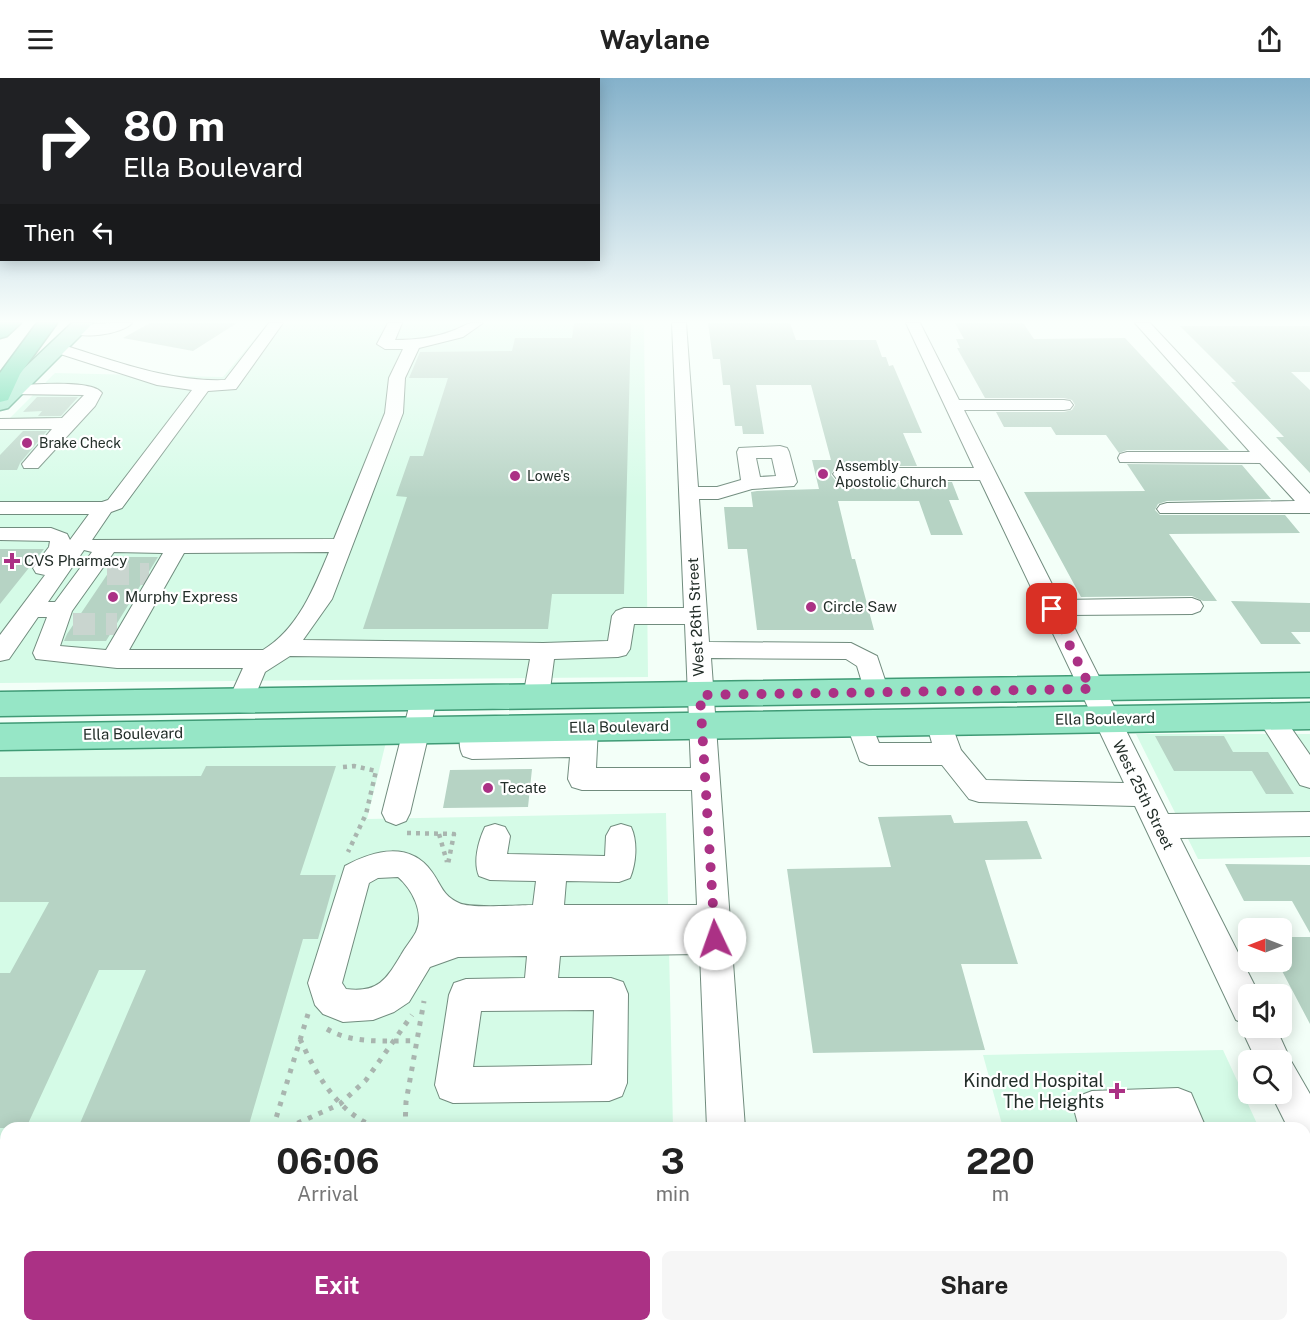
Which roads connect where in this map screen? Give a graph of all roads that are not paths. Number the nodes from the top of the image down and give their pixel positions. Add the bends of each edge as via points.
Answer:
1 (8, 382) edge
2 (20, 382) edge
3 (167, 382) edge
4 (233, 382) edge
5 (397, 382) edge
6 (682, 382) edge
7 (942, 382) edge
8 (1196, 382) edge
9 (203, 386) junction
10 (4, 396) edge
11 (953, 405) junction
12 (1064, 405) dead end
13 (67, 423) junction
14 (8, 424) edge
15 (0, 439) edge
16 (1265, 457) junction
17 (1127, 458) dead end
18 (31, 464) dead end
19 (843, 474) dead end
20 (986, 474) junction
21 (751, 483) dead end
22 (689, 493) junction
23 (1310, 506) edge
24 (0, 508) edge
25 (1167, 509) dead end
26 (99, 514) junction
27 (0, 520) edge
28 (0, 534) edge
29 (108, 545) junction
30 (342, 545) junction
31 (76, 546) junction
32 (177, 547) junction
33 (1192, 606) dead end
34 (31, 609) junction
35 (1052, 609) junction
36 (696, 616) junction
37 (63, 619) junction
38 (0, 625) edge
39 (698, 650) junction
40 (543, 651) junction
41 (0, 653) edge
42 (276, 653) junction
43 (113, 658) junction
44 (1310, 685) edge
45 (1091, 689) junction
46 (876, 692) junction
47 (241, 700) junction
48 (0, 704) edge
49 (701, 711) junction
50 (420, 714) junction
51 (1269, 716) junction
52 (1310, 716) edge
53 (1105, 718) junction
54 (939, 722) junction
55 (859, 723) junction
56 (534, 724) junction
57 (584, 736) junction
58 (0, 737) edge
59 (950, 754) junction
60 (1310, 777) edge
61 (705, 779) junction
62 (1143, 795) junction
63 (396, 813) dead end
64 (1310, 824) edge
65 (1158, 826) junction
66 (495, 836) dead end
67 (621, 836) dead end
68 (552, 867) junction
69 (430, 901) junction
70 (714, 929) junction
71 (546, 931) junction
72 (418, 956) junction
73 (1238, 988) edge
74 (540, 994) junction
75 (1292, 1097) edge
76 (726, 1122) edge
77 (1096, 1122) edge
78 (1185, 1122) edge
79 (1304, 1122) edge

1 - 10 highway
2 - 10 main road
3 - 9 street
4 - 9 street via 230,385
5 - 30 street via 394,413
6 - 22 street, West 26th Street
7 - 11 street, West 25th Street
8 - 16 street
9 - 26 street via 115,504
10 - 13 street via 85,390 94,393
11 - 12 street
11 - 20 street, West 25th Street
13 - 14 street
13 - 18 street
14 - 15 street
16 - 17 street
16 - 23 street
19 - 20 street
20 - 35 street, West 25th Street
21 - 22 street via 718,493
22 - 36 street, West 26th Street
23 - 25 street
24 - 26 street
26 - 27 street
26 - 31 street
28 - 38 street via 51,534 60,538 60,548
29 - 31 street
29 - 32 street
29 - 37 street via 97,574
30 - 32 street
30 - 42 street via 321,599
31 - 34 street
32 - 43 street via 155,574 125,624
33 - 35 street
34 - 37 street
34 - 41 street
35 - 45 street, West 25th Street
36 - 39 street, West 26th Street
36 - 40 street via 624,616 618,649
37 - 43 street via 45,653
39 - 46 street via 851,651 868,662
39 - 49 street, West 26th Street
40 - 42 street
40 - 56 street
42 - 43 street
42 - 47 street via 255,667
44 - 45 main road, Ella Boulevard
45 - 46 main road, Ella Boulevard
45 - 53 street, West 25th Street
46 - 49 main road, Ella Boulevard
47 - 48 main road, Ella Boulevard
47 - 50 main road, Ella Boulevard
49 - 55 main road, Ella Boulevard
49 - 56 main road, Ella Boulevard
49 - 57 main road, Ella Boulevard
49 - 61 street, West 26th Street
50 - 56 main road, Ella Boulevard
50 - 56 main road, Ella Boulevard via 475,728
50 - 58 main road, Ella Boulevard
50 - 63 street
51 - 52 main road, Ella Boulevard
51 - 53 main road, Ella Boulevard
51 - 60 street
53 - 54 main road, Ella Boulevard
53 - 62 street, West 25th Street
54 - 55 main road, Ella Boulevard
54 - 59 street
55 - 59 street via 869,754
56 - 57 main road, Ella Boulevard
57 - 61 street via 582,779
59 - 62 street via 979,791
61 - 70 street, West 26th Street
62 - 65 street, West 25th Street
64 - 65 street
65 - 73 street, West 25th Street
66 - 68 street via 490,867
67 - 68 street via 620,869
68 - 71 street
69 - 71 street via 465,920
69 - 72 street via 434,925
69 - 72 street via 416,874 403,864 374,865 356,875 325,983 328,996 338,1004 358,1006 380,1001 397,991
70 - 71 street
70 - 76 street, West 26th Street
71 - 72 street via 458,942
71 - 74 street
74 - 74 street via 466,995 453,1085 609,1083 611,994
75 - 79 street
77 - 78 street via 1092,1109 1178,1106

